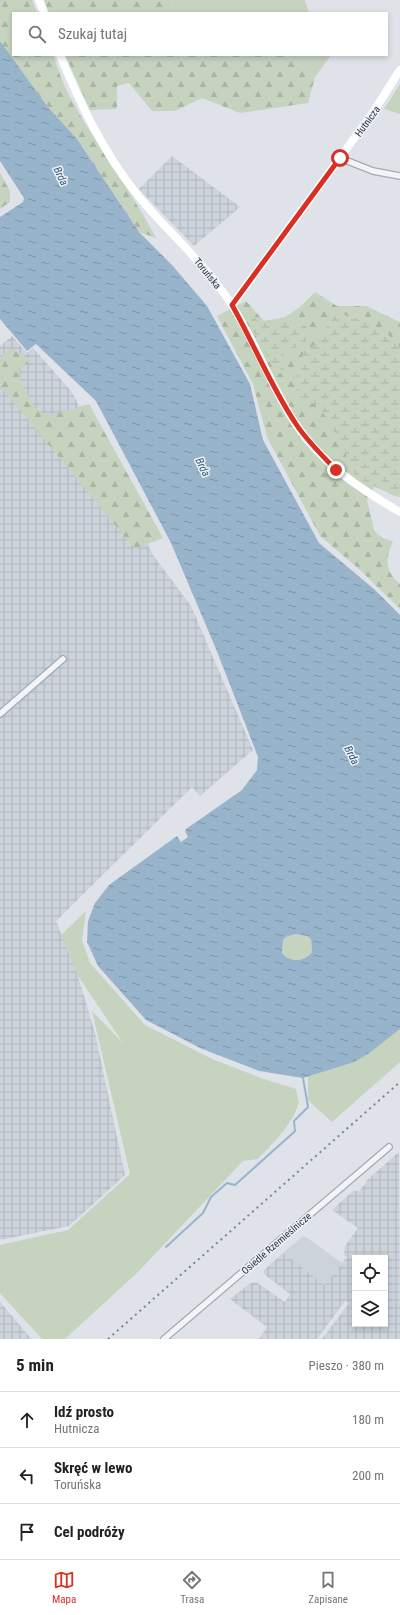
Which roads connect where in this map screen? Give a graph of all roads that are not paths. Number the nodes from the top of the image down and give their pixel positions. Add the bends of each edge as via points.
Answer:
1 (39, 0) edge
2 (44, 12) edge
3 (60, 56) edge
4 (400, 70) edge
5 (340, 158) junction
6 (400, 176) edge
7 (232, 305) junction
8 (400, 512) edge
9 (63, 659) dead end
10 (0, 714) edge
11 (389, 1147) dead end
12 (164, 1339) edge

1 - 2 street
3 - 7 street, Toruńska via 92,124 126,180 209,273
4 - 5 street, Hutnicza via 380,103
5 - 6 street via 373,171
5 - 7 street, Hutnicza
7 - 8 street, Toruńska via 279,396 303,434 336,470
9 - 10 street
11 - 12 street, Osiedle Rzemieślnicze

